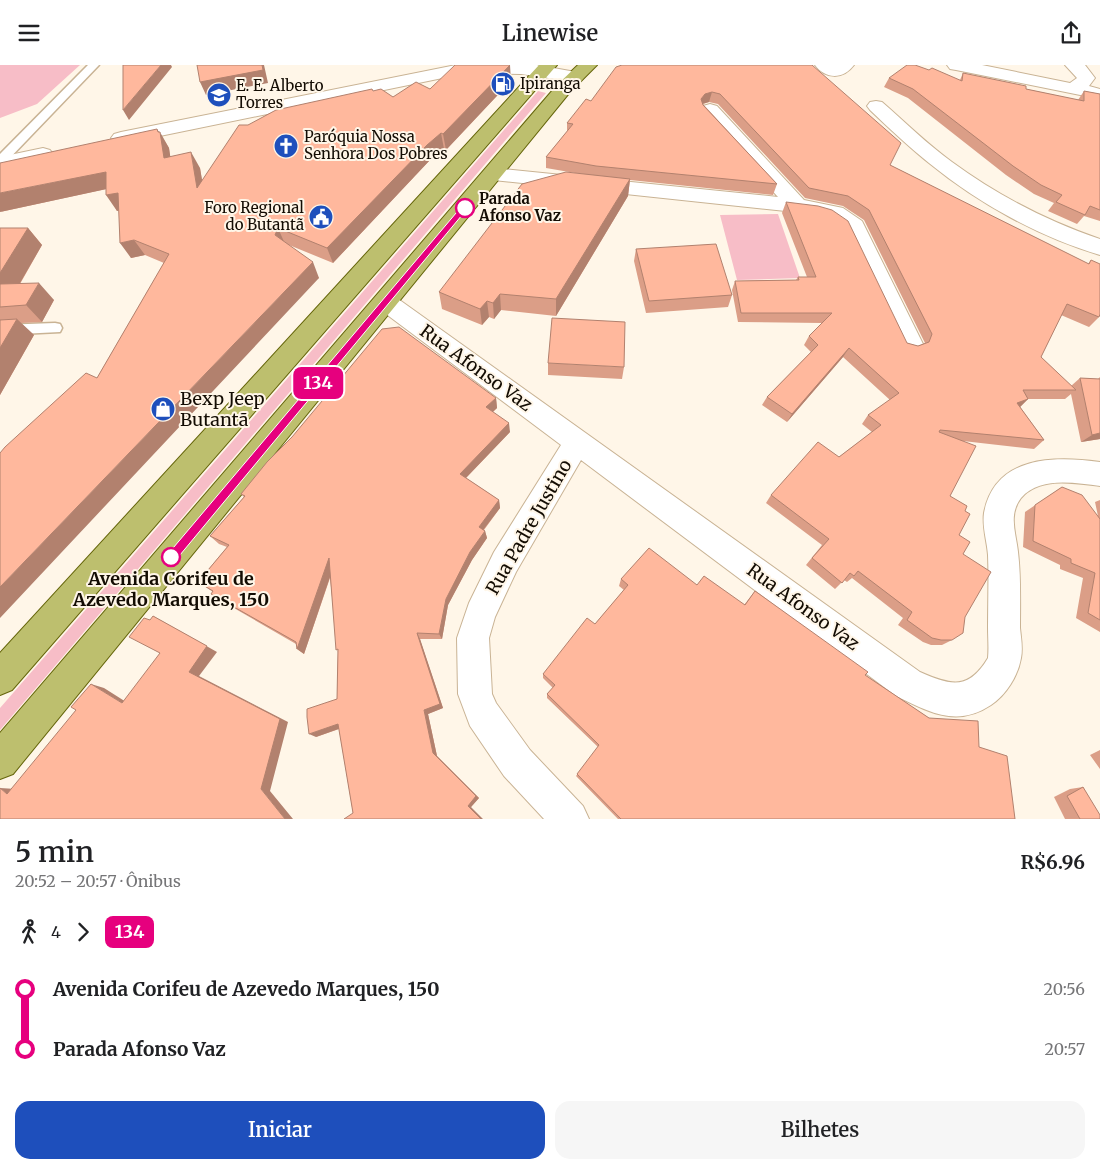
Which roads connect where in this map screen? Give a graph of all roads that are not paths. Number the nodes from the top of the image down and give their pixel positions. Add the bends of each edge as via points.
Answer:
1 (94, 65) edge
2 (824, 65) edge
3 (845, 65) edge
4 (956, 65) edge
5 (1075, 65) edge
6 (471, 67) edge
7 (545, 68) edge
8 (1100, 70) edge
9 (581, 71) edge
10 (1072, 89) junction
11 (1100, 94) edge
12 (876, 106) dead end
13 (710, 110) edge
14 (107, 141) edge
15 (58, 151) edge
16 (0, 162) edge
17 (493, 174) junction
18 (798, 206) junction
19 (1100, 247) edge
20 (386, 302) junction
21 (55, 328) dead end
22 (0, 330) edge
23 (911, 344) edge
24 (578, 441) junction
25 (1100, 474) edge
26 (0, 677) edge
27 (0, 761) edge
28 (570, 819) edge

1 - 16 lane
2 - 3 street via 833,72
4 - 10 street
5 - 8 street
5 - 10 street via 1086,79
6 - 7 street
6 - 14 street
7 - 9 street
7 - 26 main road
9 - 17 main road
10 - 11 street
12 - 19 street via 944,165 1007,206
13 - 18 street
15 - 16 street
17 - 18 street
17 - 20 main road
18 - 23 street via 834,212 848,219
20 - 24 street, Rua Afonso Vaz
20 - 27 main road
21 - 22 lane
24 - 25 street, Rua Afonso Vaz via 908,684 952,700 984,691 996,679 1005,659 1003,553 998,528 999,511 1007,494 1016,484 1045,471
24 - 28 street, Rua Padre Justino via 505,562 473,638 475,694 482,714 517,763

